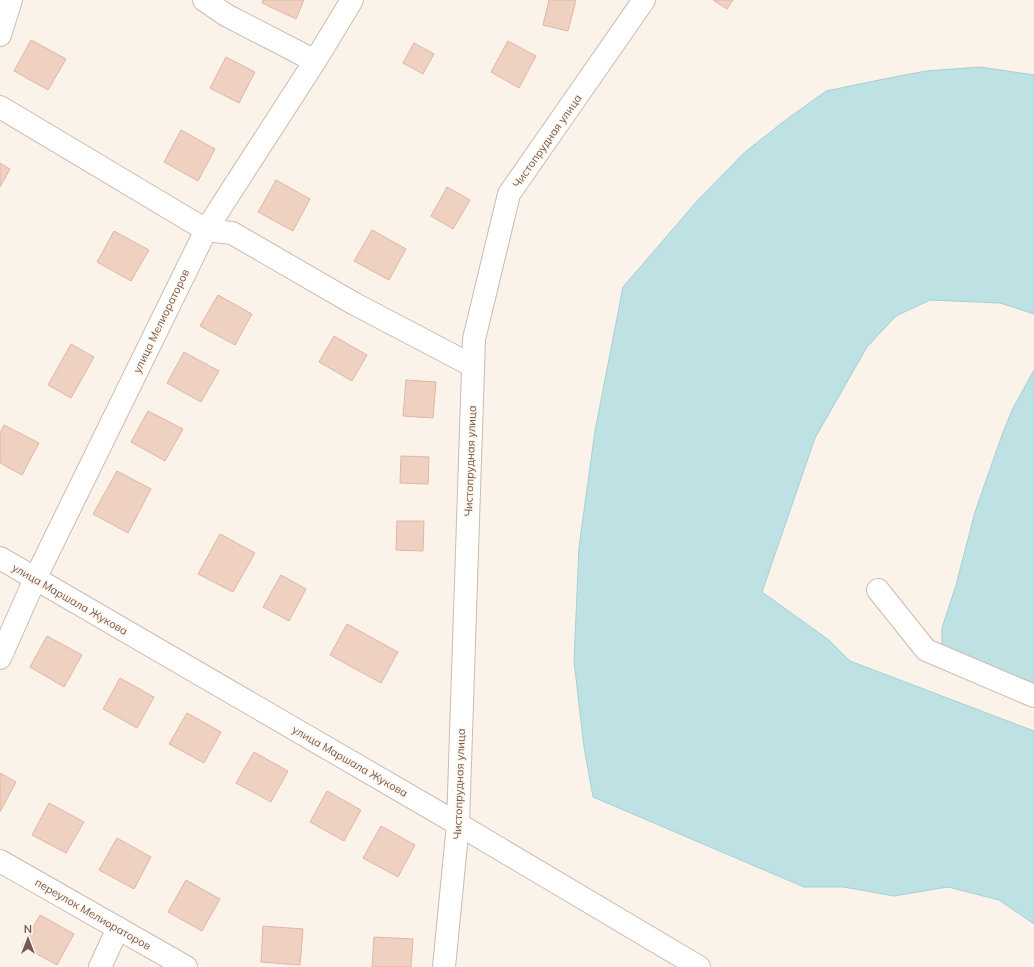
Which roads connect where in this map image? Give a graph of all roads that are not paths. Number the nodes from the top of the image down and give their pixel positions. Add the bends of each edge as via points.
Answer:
1 (11, 0) edge
2 (204, 0) edge
3 (352, 0) edge
4 (644, 0) edge
5 (0, 34) edge
6 (316, 61) junction
7 (0, 107) edge
8 (206, 230) junction
9 (473, 366) junction
10 (0, 558) edge
11 (35, 579) junction
12 (878, 590) dead end
13 (0, 658) edge
14 (1034, 696) edge
15 (458, 824) junction
16 (0, 861) edge
17 (118, 928) junction
18 (100, 967) edge
19 (186, 967) edge
20 (444, 967) edge
21 (699, 967) edge

1 - 5 street
2 - 6 street via 226,15
3 - 6 street, улица Мелиораторов
4 - 9 street, Чистопрудная улица via 509,194 474,339
6 - 8 street, улица Мелиораторов
7 - 8 street
8 - 9 street via 232,233 353,303
8 - 11 street, улица Мелиораторов
9 - 15 street, Чистопрудная улица
10 - 11 street, улица Маршала Жукова
11 - 13 street, улица Мелиораторов
11 - 15 street, улица Маршала Жукова
12 - 14 street via 926,650
15 - 20 street, Чистопрудная улица
15 - 21 street, улица Маршала Жукова
16 - 17 street, переулок Мелиораторов
17 - 18 street
17 - 19 street, переулок Мелиораторов

